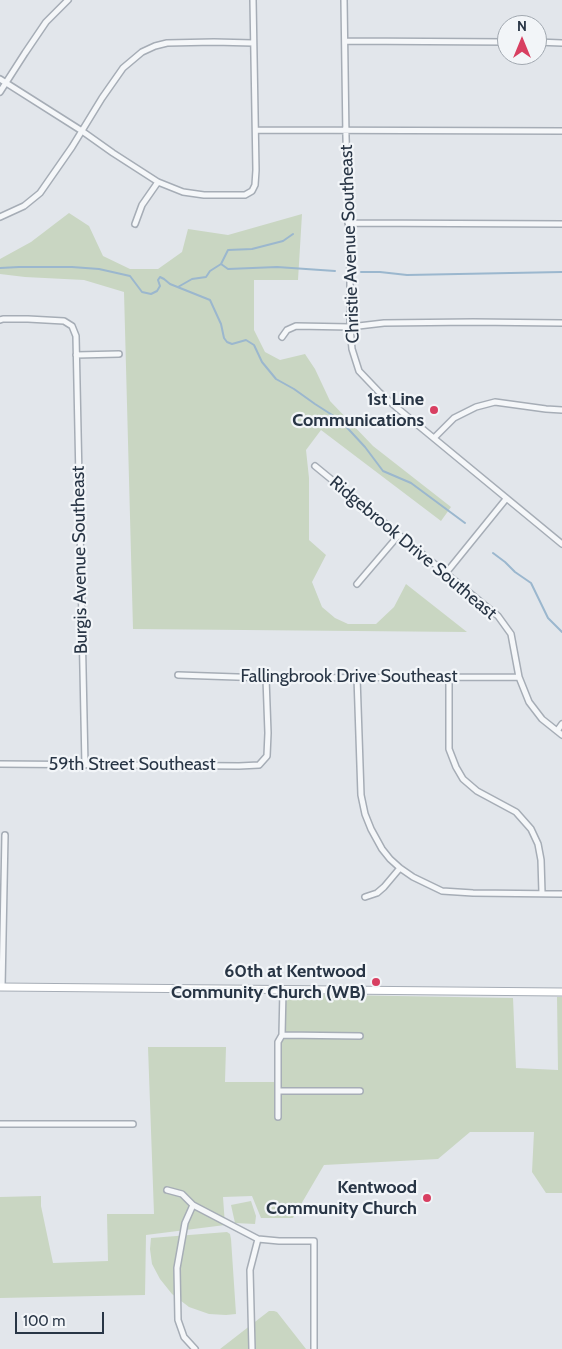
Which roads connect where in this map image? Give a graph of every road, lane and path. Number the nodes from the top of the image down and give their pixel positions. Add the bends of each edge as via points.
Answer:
1 (68, 0) edge
2 (253, 0) edge
3 (344, 0) edge
4 (346, 41) junction
5 (497, 42) edge
6 (547, 42) edge
7 (253, 43) junction
8 (562, 43) edge
9 (0, 79) edge
10 (6, 83) junction
11 (0, 92) edge
12 (256, 130) junction
13 (346, 130) junction
14 (82, 131) junction
15 (562, 131) edge
16 (158, 182) junction
17 (0, 217) edge
18 (348, 223) junction
19 (135, 224) dead end
20 (562, 224) edge
21 (0, 320) edge
22 (562, 324) edge
23 (350, 327) junction
24 (282, 337) dead end
25 (118, 354) dead end
26 (76, 355) junction
27 (562, 410) edge
28 (434, 438) junction
29 (315, 466) dead end
30 (506, 499) junction
31 (398, 536) junction
32 (562, 544) edge
33 (446, 573) junction
34 (357, 584) dead end
35 (178, 675) dead end
36 (519, 677) junction
37 (266, 678) junction
38 (357, 678) junction
39 (449, 678) junction
40 (562, 724) edge
41 (560, 733) edge
42 (0, 764) edge
43 (84, 765) junction
44 (4, 835) dead end
45 (400, 868) junction
46 (542, 893) junction
47 (562, 894) edge
48 (365, 898) dead end
49 (1, 987) edge
50 (283, 990) junction
51 (562, 992) edge
52 (282, 1035) junction
53 (360, 1036) dead end
54 (278, 1091) junction
55 (360, 1091) dead end
56 (278, 1117) dead end
57 (0, 1124) edge
58 (133, 1124) dead end
59 (167, 1190) dead end
60 (193, 1204) junction
61 (258, 1239) junction
62 (195, 1349) edge
63 (252, 1349) edge
64 (314, 1349) edge

1 - 10 street via 46,22
2 - 7 street
3 - 4 street, Christie Avenue Southeast
4 - 5 street
4 - 13 street, Christie Avenue Southeast
6 - 8 street
7 - 12 street
7 - 14 street via 167,43 142,52 124,68
9 - 10 street
10 - 11 street
10 - 14 street
12 - 13 street
12 - 16 street via 255,185 245,195 183,192
13 - 15 street
13 - 18 street, Christie Avenue Southeast
14 - 16 street
14 - 17 street via 40,193 24,206
16 - 19 street via 142,205
18 - 20 street
18 - 23 street, Christie Avenue Southeast
21 - 26 street, Burgis Avenue Southeast via 64,321 72,326 76,336
22 - 23 street via 384,323
23 - 24 street via 296,326
23 - 28 street, Christie Avenue Southeast via 359,371
25 - 26 street
26 - 43 street, Burgis Avenue Southeast
27 - 28 street via 495,402 454,418
28 - 30 street, Christie Avenue Southeast
29 - 31 street, Ridgebrook Drive Southeast
30 - 32 street, Christie Avenue Southeast
30 - 33 street
31 - 33 street, Ridgebrook Drive Southeast
31 - 34 street
33 - 36 street, Ridgebrook Drive Southeast via 498,616 511,634
35 - 37 street, Fallingbrook Drive Southeast
36 - 39 street, Fallingbrook Drive Southeast
36 - 41 street, Ridgebrook Drive Southeast via 529,702 542,719
37 - 38 street, Fallingbrook Drive Southeast
37 - 43 street, 59th Street Southeast via 267,756 259,765
38 - 39 street, Fallingbrook Drive Southeast
38 - 45 street via 360,778 365,814 382,849
39 - 46 street via 449,749 456,767 477,791 516,812 532,829 541,860
40 - 41 street
42 - 43 street, 59th Street Southeast
44 - 49 street
45 - 46 street via 442,891
45 - 48 street via 384,887
46 - 47 street
49 - 50 main road
50 - 51 main road
50 - 52 street
52 - 53 street
52 - 54 street via 278,1042
54 - 55 street
54 - 56 street
57 - 58 street
59 - 60 street via 182,1194
60 - 61 street
60 - 62 street via 185,1223 177,1268 178,1320 184,1337
61 - 63 street via 250,1270
61 - 64 street via 314,1241

